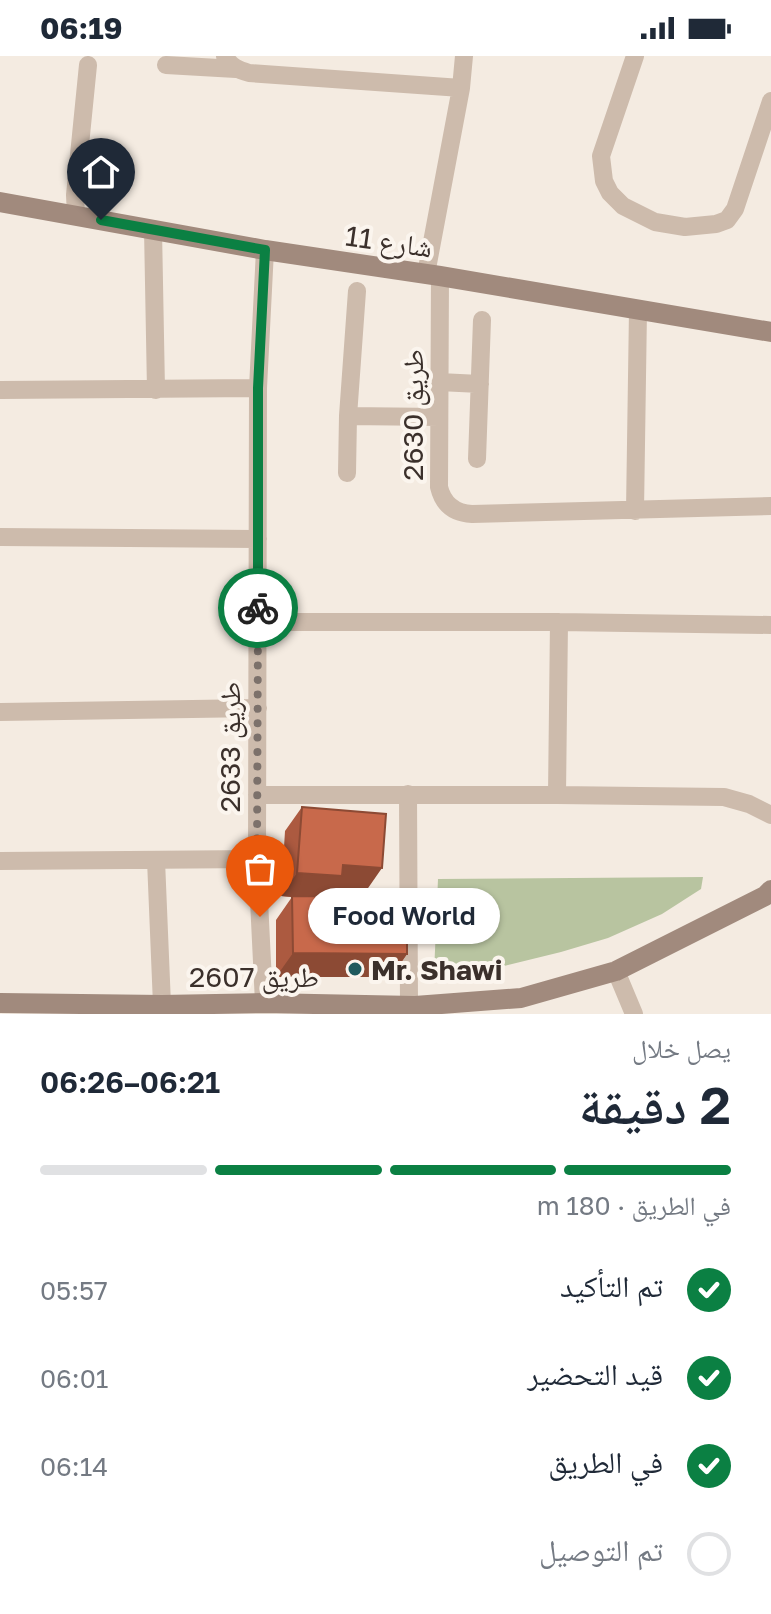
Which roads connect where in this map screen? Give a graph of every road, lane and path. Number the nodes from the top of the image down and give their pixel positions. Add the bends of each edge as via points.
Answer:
1 (464, 56) edge
2 (635, 56) edge
3 (230, 62) edge
4 (88, 65) dead end
5 (166, 65) dead end
6 (461, 88) junction
7 (771, 101) edge
8 (0, 202) edge
9 (76, 215) junction
10 (153, 229) junction
11 (265, 250) junction
12 (433, 275) junction
13 (357, 291) dead end
14 (638, 310) junction
15 (482, 320) dead end
16 (771, 332) edge
17 (439, 382) junction
18 (480, 384) junction
19 (258, 388) junction
20 (0, 390) edge
21 (156, 390) junction
22 (348, 416) junction
23 (439, 417) junction
24 (477, 459) dead end
25 (347, 473) dead end
26 (771, 506) edge
27 (635, 511) junction
28 (0, 537) edge
29 (258, 539) junction
30 (258, 622) junction
31 (559, 622) junction
32 (771, 625) edge
33 (258, 708) junction
34 (0, 712) edge
35 (408, 794) junction
36 (257, 795) junction
37 (557, 795) junction
38 (771, 815) edge
39 (257, 859) junction
40 (156, 860) junction
41 (0, 861) edge
42 (769, 896) edge
43 (616, 971) junction
44 (0, 1003) edge
45 (264, 1003) junction
46 (409, 1006) junction
47 (174, 1008) edge
48 (634, 1014) edge

1 - 6 street, طريق 2630
2 - 7 street via 601,156 604,181 623,206 655,222 685,227 727,220
3 - 5 street
3 - 6 street via 249,73
4 - 9 street
6 - 12 street, طريق 2630
8 - 9 main road, شارع 11
9 - 10 main road, شارع 11
10 - 11 main road, شارع 11
10 - 21 street
11 - 12 main road, شارع 11
11 - 19 street, طريق 2633
12 - 14 main road, شارع 11
12 - 17 street, طريق 2630
13 - 22 street
14 - 16 main road, شارع 11
14 - 27 street
15 - 18 street
17 - 18 street
17 - 23 street, طريق 2630
18 - 24 street
19 - 21 street
19 - 29 street, طريق 2633
20 - 21 street
22 - 23 street
22 - 25 street
23 - 27 street, طريق 2630 via 439,487 444,501 456,511
26 - 27 street, طريق 2630
28 - 29 street
29 - 30 street, طريق 2633
30 - 31 street
30 - 33 street, طريق 2633
31 - 32 street
31 - 37 street
33 - 34 street
33 - 36 street, طريق 2633
35 - 36 street
35 - 37 street
35 - 46 street
36 - 39 street, طريق 2633
37 - 38 street via 724,797
39 - 40 street
39 - 45 street, طريق 2633
40 - 41 street
40 - 47 street
42 - 43 main road, طريق 2607
43 - 46 main road, طريق 2607 via 521,998
43 - 48 street
44 - 47 main road, طريق 2607
45 - 46 main road, طريق 2607
45 - 47 main road, طريق 2607

